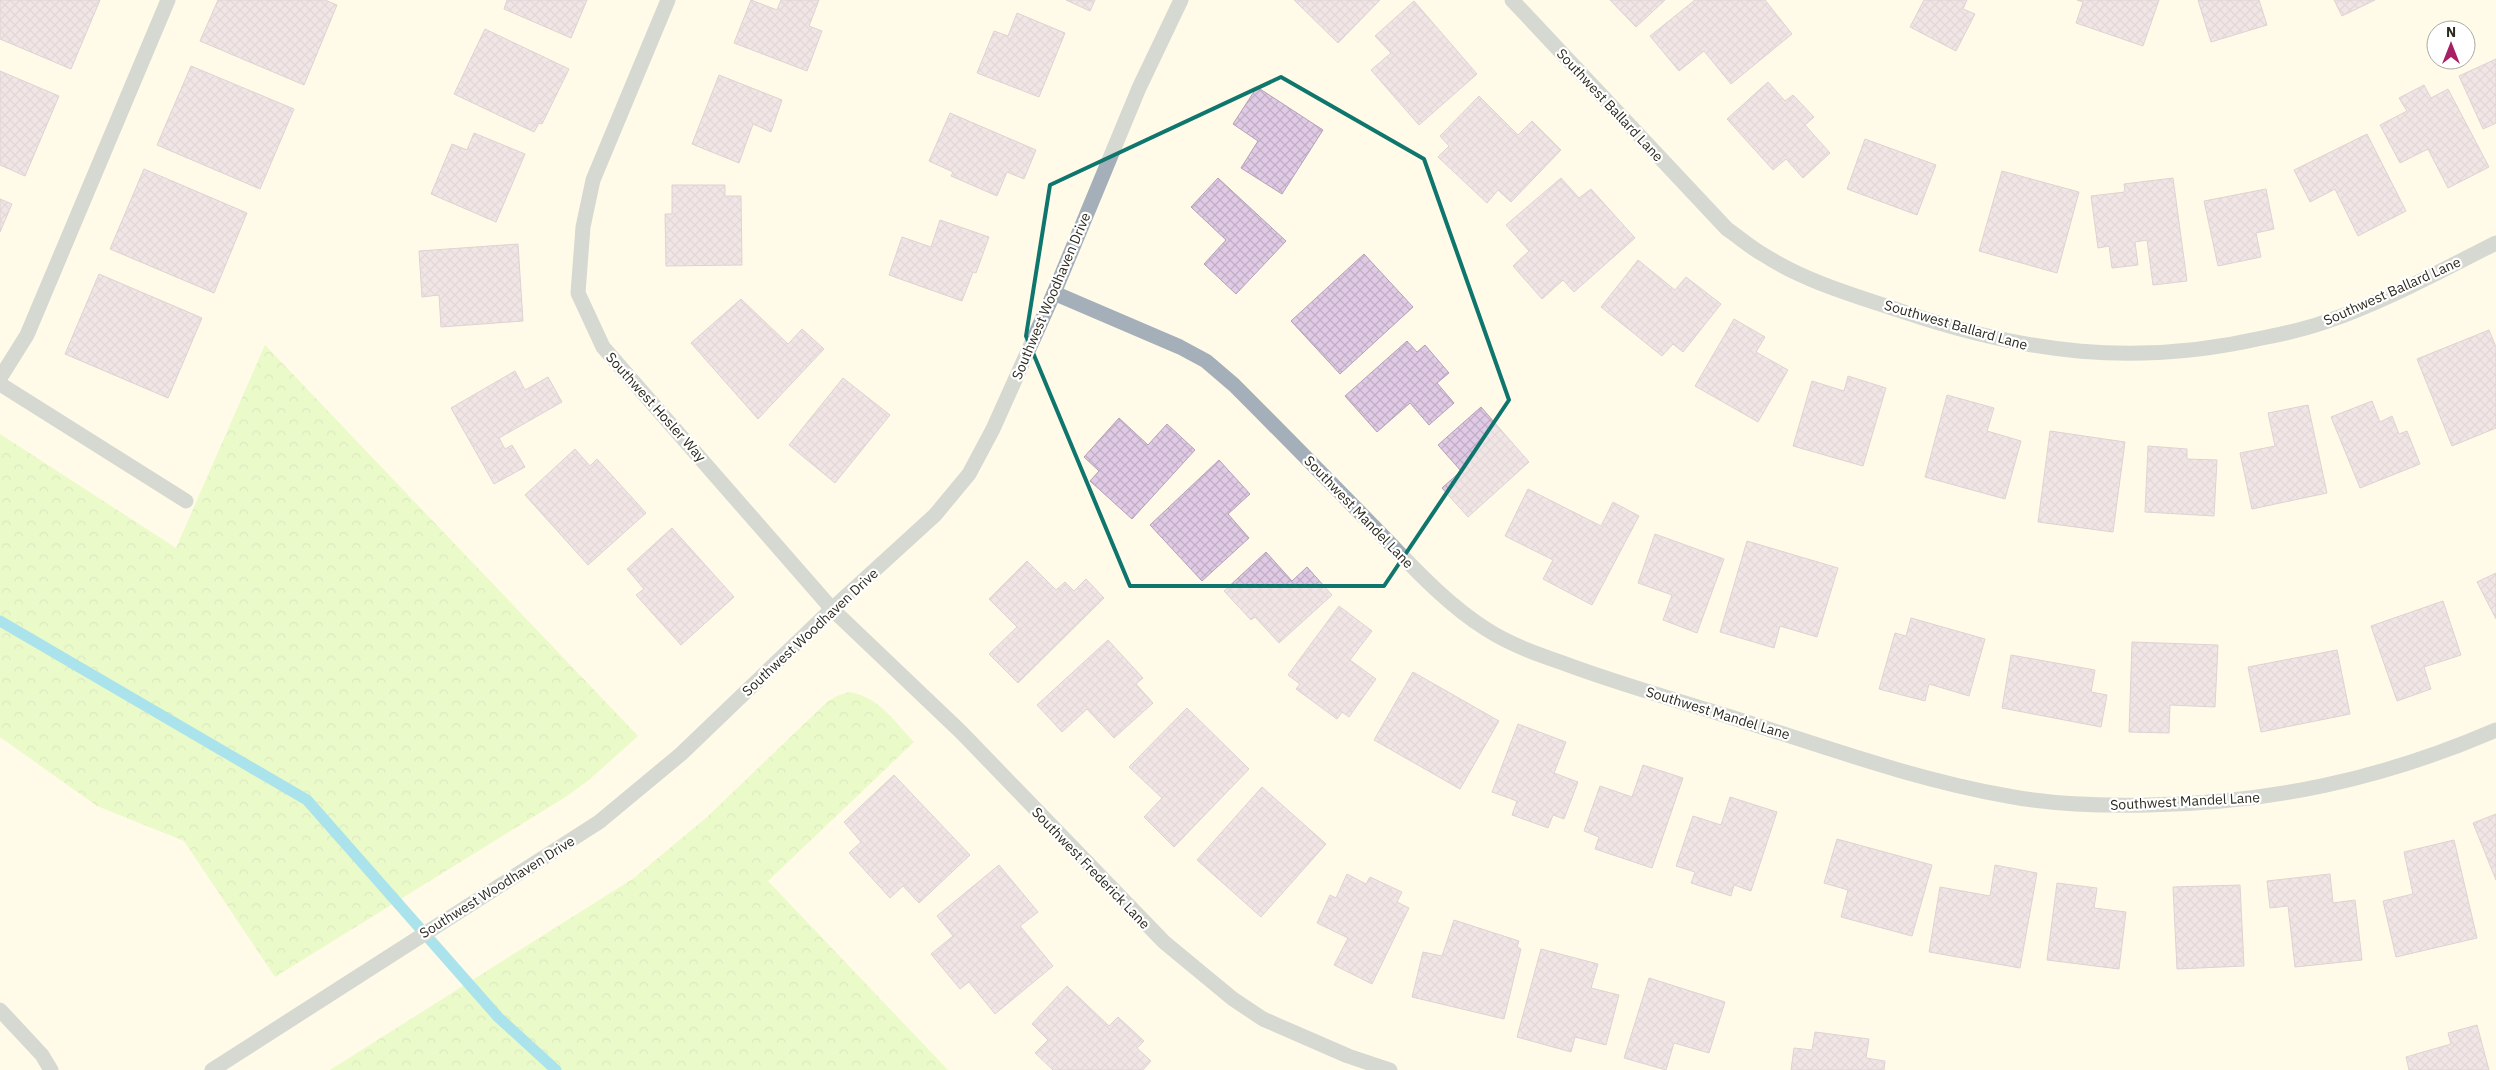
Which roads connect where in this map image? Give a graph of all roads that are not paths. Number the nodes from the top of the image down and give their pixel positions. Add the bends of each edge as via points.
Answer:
1 (168, 0) edge
2 (668, 0) edge
3 (1181, 0) edge
4 (1512, 0) edge
5 (2496, 244) edge
6 (1054, 293) junction
7 (0, 378) edge
8 (0, 384) edge
9 (186, 501) dead end
10 (832, 609) junction
11 (2496, 730) edge
12 (0, 1010) edge
13 (51, 1070) edge
14 (212, 1070) edge
15 (1390, 1070) edge

1 - 7 street via 26,335
2 - 10 street, Southwest Hosler Way via 593,180 584,227 578,293 603,347
3 - 6 street, Southwest Woodhaven Drive via 1140,88
4 - 5 street, Southwest Ballard Lane via 1728,229 1764,255 1839,290 2012,343 2112,354 2222,347 2324,323
6 - 10 street, Southwest Woodhaven Drive via 993,429 969,474 934,515
6 - 11 street, Southwest Mandel Lane via 1180,346 1206,361 1234,385 1453,604 1516,646 1598,676 1920,776 2051,802 2119,806 2223,802 2323,788 2428,758
8 - 9 street
10 - 14 street, Southwest Woodhaven Drive via 681,754 599,822
10 - 15 street, Southwest Frederick Lane via 961,732 1164,942 1196,970 1263,1019 1348,1056
12 - 13 street

